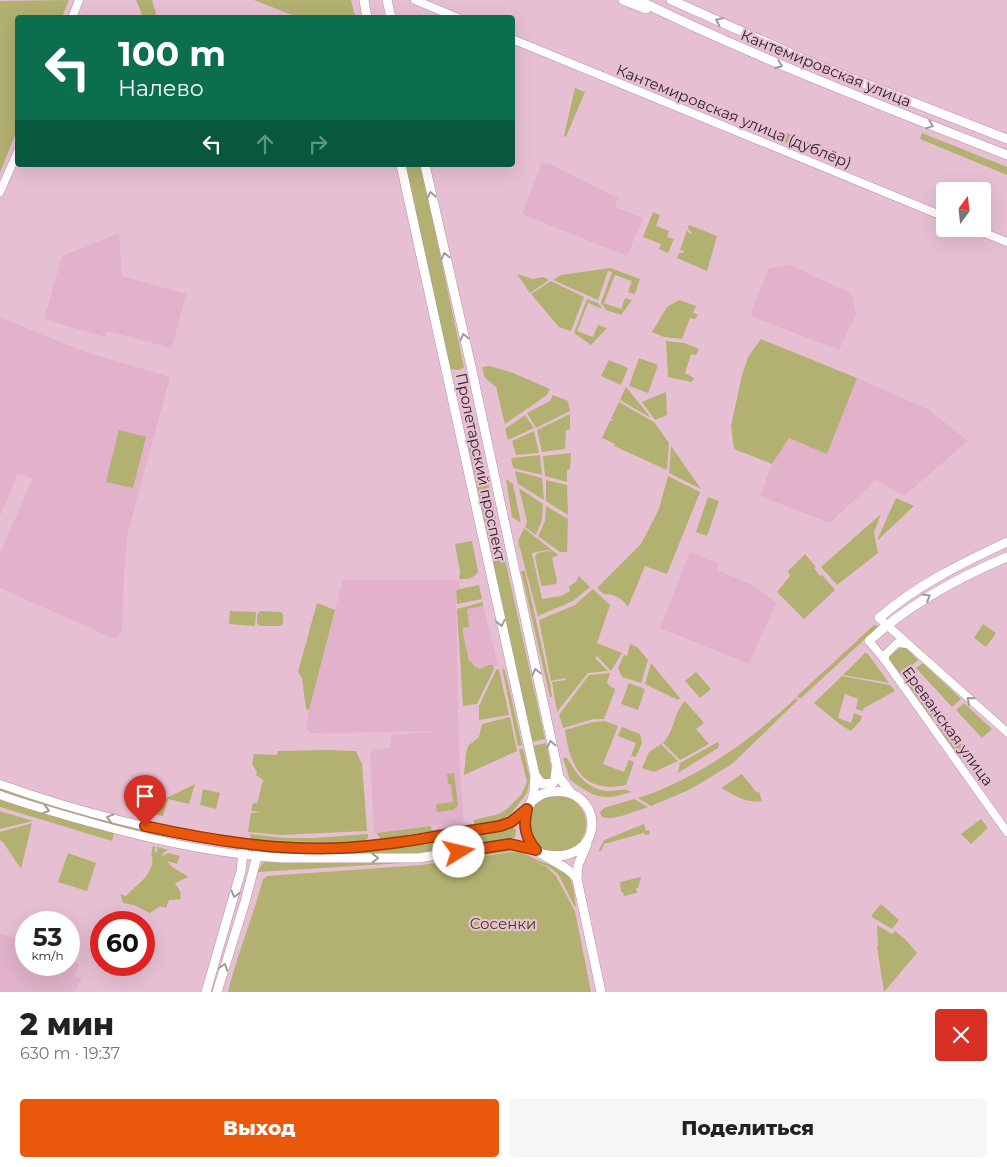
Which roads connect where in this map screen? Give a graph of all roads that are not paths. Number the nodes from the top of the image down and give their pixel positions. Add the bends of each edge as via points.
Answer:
1 (79, 0) edge
2 (364, 0) edge
3 (387, 0) edge
4 (415, 0) edge
5 (623, 0) edge
6 (638, 0) edge
7 (671, 0) edge
8 (73, 15) edge
9 (366, 15) edge
10 (390, 15) edge
11 (451, 15) edge
12 (720, 40) junction
13 (515, 41) edge
14 (1007, 139) edge
15 (1007, 155) edge
16 (15, 158) edge
17 (401, 167) edge
18 (425, 167) edge
19 (0, 192) edge
20 (936, 213) edge
21 (991, 236) edge
22 (1007, 242) edge
23 (1007, 542) edge
24 (982, 554) junction
25 (1007, 557) edge
26 (962, 564) junction
27 (988, 565) junction
28 (968, 575) junction
29 (879, 618) joint
30 (887, 625) junction
31 (869, 641) joint
32 (906, 644) junction
33 (884, 659) junction
34 (1007, 732) edge
35 (557, 767) junction
36 (534, 775) junction
37 (0, 784) edge
38 (570, 793) junction
39 (0, 795) edge
40 (529, 806) junction
41 (1007, 832) edge
42 (588, 841) junction
43 (244, 844) junction
44 (257, 845) junction
45 (538, 852) junction
46 (243, 855) junction
47 (256, 856) junction
48 (577, 879) junction
49 (206, 992) edge
50 (216, 992) edge
51 (601, 992) edge

1 - 8 street
2 - 9 main road
3 - 10 main road
4 - 11 street
5 - 12 main road
6 - 12 main road, Кантемировская улица
14 -> 7 main road, Кантемировская улица via 815,64
12 -> 15 main road, Кантемировская улица
13 - 20 street, Кантемировская улица (дублёр)
16 - 19 street
17 -> 36 main road, Пролетарский проспект
35 -> 18 main road, Пролетарский проспект
21 - 22 street
23 - 24 main road
24 - 26 main road
24 - 27 street via 980,564
25 - 27 main road
26 - 28 street via 970,566 972,570
26 - 29 main road via 910,593
27 - 28 main road
30 -> 28 main road via 922,600
29 - 30 street, Ереванская улица
30 - 31 main road
30 - 32 street, Ереванская улица
31 - 33 street, Ереванская улица
32 - 33 street, Ереванская улица via 897,643
34 -> 32 street, Ереванская улица
33 - 41 street, Ереванская улица
35 - 36 main road via 553,783 542,784
35 - 38 main road, Пролетарский проспект via 559,778
36 - 40 main road, Пролетарский проспект via 534,792
43 -> 37 street via 129,823
38 - 40 main road via 548,793
38 - 42 main road via 580,798 591,816
39 -> 46 street via 132,834
40 - 44 main road via 511,822 500,826 372,845 310,848
40 - 45 main road via 525,829 527,838
42 - 45 main road via 579,850 566,855
42 - 48 main road via 578,865
43 - 44 main road
43 - 46 main road
44 - 47 street
47 -> 45 main road via 418,858 510,844
45 - 48 main road via 571,871
46 - 47 street
46 -> 49 main road
50 -> 47 main road
48 - 51 main road

